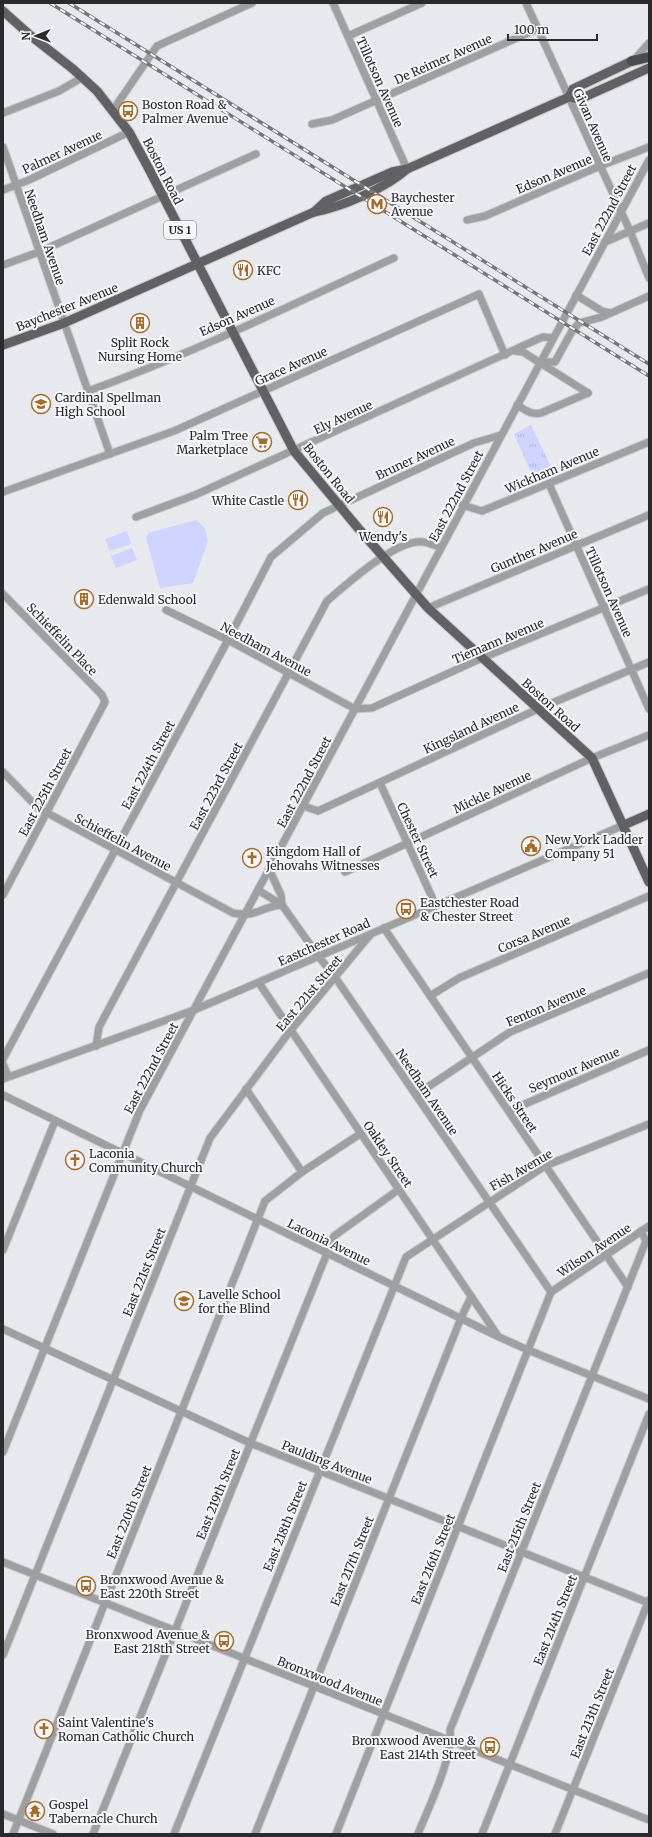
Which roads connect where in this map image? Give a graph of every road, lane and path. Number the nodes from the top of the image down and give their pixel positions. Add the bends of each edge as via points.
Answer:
1 (252, 3) edge
2 (333, 3) edge
3 (422, 3) edge
4 (526, 3) edge
5 (3, 11) edge
6 (537, 29) junction
7 (348, 36) junction
8 (649, 43) edge
9 (649, 57) edge
10 (632, 61) junction
11 (649, 68) edge
12 (83, 77) junction
13 (569, 97) junction
14 (376, 100) junction
15 (113, 110) junction
16 (3, 114) edge
17 (312, 124) dead end
18 (129, 132) junction
19 (3, 147) edge
20 (649, 147) edge
21 (256, 154) dead end
22 (649, 160) edge
23 (600, 166) junction
24 (407, 169) junction
25 (16, 186) junction
26 (3, 190) edge
27 (163, 196) junction
28 (621, 212) junction
29 (467, 220) dead end
30 (649, 223) edge
31 (630, 231) junction
32 (604, 243) junction
33 (39, 252) junction
34 (394, 258) dead end
35 (198, 263) junction
36 (3, 265) edge
37 (649, 278) edge
38 (576, 295) junction
39 (649, 296) edge
40 (610, 313) junction
41 (64, 323) junction
42 (232, 331) junction
43 (553, 338) junction
44 (3, 345) edge
45 (513, 351) junction
46 (505, 355) junction
47 (540, 362) junction
48 (88, 391) junction
49 (264, 391) junction
50 (517, 405) junction
51 (501, 435) junction
52 (649, 442) edge
53 (294, 451) junction
54 (110, 454) junction
55 (549, 484) junction
56 (3, 492) edge
57 (339, 505) junction
58 (462, 505) junction
59 (649, 515) edge
60 (136, 517) dead end
61 (576, 546) junction
62 (440, 547) junction
63 (384, 557) junction
64 (649, 589) edge
65 (3, 594) edge
66 (416, 595) junction
67 (428, 608) junction
68 (603, 608) junction
69 (166, 610) dead end
70 (228, 640) junction
71 (482, 658) junction
72 (649, 662) edge
73 (631, 669) junction
74 (288, 674) junction
75 (104, 699) joint
76 (355, 709) junction
77 (538, 709) junction
78 (649, 709) edge
79 (649, 735) edge
80 (592, 758) junction
81 (3, 772) edge
82 (380, 783) junction
83 (303, 806) junction
84 (46, 813) junction
85 (649, 814) edge
86 (624, 825) junction
87 (408, 843) junction
88 (115, 850) junction
89 (269, 869) junction
90 (344, 872) dead end
91 (176, 882) junction
92 (649, 882) edge
93 (258, 890) junction
94 (3, 894) edge
95 (649, 896) edge
96 (282, 905) junction
97 (436, 906) junction
98 (244, 915) junction
99 (384, 928) junction
100 (370, 935) junction
101 (319, 957) junction
102 (649, 973) edge
103 (335, 977) junction
104 (259, 983) junction
105 (430, 996) junction
106 (194, 1010) junction
107 (290, 1031) junction
108 (96, 1046) junction
109 (649, 1050) edge
110 (3, 1059) edge
111 (472, 1059) junction
112 (3, 1064) edge
113 (5, 1077) edge
114 (246, 1089) junction
115 (3, 1096) edge
116 (416, 1096) junction
117 (509, 1111) junction
118 (55, 1121) junction
119 (649, 1124) edge
120 (360, 1134) junction
121 (122, 1154) junction
122 (545, 1166) junction
123 (302, 1172) junction
124 (190, 1186) junction
125 (398, 1190) junction
126 (489, 1202) junction
127 (258, 1220) junction
128 (649, 1226) edge
129 (641, 1231) junction
130 (432, 1239) junction
131 (3, 1250) edge
132 (326, 1253) junction
133 (605, 1254) junction
134 (393, 1286) junction
135 (628, 1287) junction
136 (551, 1292) junction
137 (471, 1297) junction
138 (461, 1318) junction
139 (3, 1330) edge
140 (499, 1337) junction
141 (44, 1348) junction
142 (528, 1350) junction
143 (591, 1376) junction
144 (113, 1380) junction
145 (649, 1399) edge
146 (181, 1412) junction
147 (649, 1414) edge
148 (250, 1443) junction
149 (3, 1452) edge
150 (319, 1470) junction
151 (389, 1499) junction
152 (457, 1526) junction
153 (521, 1552) junction
154 (3, 1562) edge
155 (35, 1575) junction
156 (584, 1577) junction
157 (649, 1601) edge
158 (105, 1603) junction
159 (175, 1631) junction
160 (3, 1655) edge
161 (244, 1659) junction
162 (314, 1686) junction
163 (383, 1714) junction
164 (451, 1741) junction
165 (509, 1764) junction
166 (572, 1790) junction
167 (3, 1814) edge
168 (18, 1820) junction
169 (649, 1820) edge
170 (12, 1834) edge
171 (53, 1834) edge
172 (93, 1834) edge
173 (174, 1834) edge
174 (255, 1834) edge
175 (336, 1834) edge
176 (418, 1834) edge
177 (482, 1834) edge
178 (555, 1834) edge

1 - 15 street via 157,46
2 - 7 street, Tillotson Avenue
3 - 7 street
4 - 6 street, Givan Avenue
5 - 12 main road, Boston Road / US 1
6 - 13 street, Givan Avenue
6 - 14 street, De Reimer Avenue
7 - 14 street, Tillotson Avenue
8 - 10 street
9 - 10 highway
10 - 13 main road, Baychester Avenue via 573,89
11 - 13 main road, Baychester Avenue via 580,99
12 - 15 main road, Boston Road / US 1
12 - 16 street
13 - 23 street, Givan Avenue
13 - 24 main road, Baychester Avenue
14 - 17 street, De Reimer Avenue via 332,120
14 - 24 street, Tillotson Avenue
15 - 18 main road, Boston Road / US 1
18 - 25 street, Palmer Avenue
18 - 27 main road, Boston Road / US 1
19 - 25 street, Needham Avenue
20 - 23 street, Edson Avenue
21 - 27 street
22 - 28 street, East 222nd Street
23 - 28 street, Givan Avenue
23 - 29 street, Edson Avenue via 485,216
24 - 35 main road, Baychester Avenue via 395,180 364,194 330,209 314,212
25 - 26 street, Palmer Avenue
25 - 33 street, Needham Avenue
27 - 33 street
27 - 35 main road, Boston Road / US 1
28 - 31 street, Givan Avenue
28 - 32 street, East 222nd Street
30 - 31 street
31 - 32 street
31 - 37 street, Givan Avenue
32 - 38 street, East 222nd Street
33 - 36 street
33 - 41 street, Needham Avenue
34 - 42 street, Edson Avenue
35 - 41 main road, Baychester Avenue
35 - 42 main road, Boston Road / US 1
38 - 40 street
38 - 43 street, East 222nd Street
39 - 40 street
40 - 47 street via 579,323 555,362
41 - 44 main road, Baychester Avenue
41 - 48 street, Needham Avenue
42 - 48 street, Edson Avenue
42 - 49 main road, Boston Road / US 1
43 - 45 street, Ely Avenue via 543,337
43 - 47 street, East 222nd Street
45 - 46 street, Ely Avenue
45 - 47 street via 523,352
46 - 49 street, Grace Avenue via 479,294
46 - 53 street, Ely Avenue
47 - 50 street, East 222nd Street
47 - 50 street via 588,393 541,413 527,412
48 - 54 street, Needham Avenue
49 - 53 main road, Boston Road / US 1
49 - 54 street, Grace Avenue via 174,431
50 - 51 street, East 222nd Street
51 - 57 street, Bruner Avenue via 474,443
51 - 58 street, East 222nd Street
52 - 55 street, Wickham Avenue
53 - 57 main road, Boston Road / US 1
53 - 60 street, Ely Avenue via 195,495
54 - 56 street
55 - 58 street, Wickham Avenue via 482,512
55 - 61 street, Tillotson Avenue
57 - 63 main road, Boston Road / US 1
57 - 70 street, East 224th Street via 323,513 271,557
58 - 62 street, East 222nd Street
59 - 61 street, Gunther Avenue
61 - 67 street, Gunther Avenue
61 - 68 street, Tillotson Avenue
62 - 63 street via 413,542
62 - 66 street, East 222nd Street
63 - 66 main road, Boston Road / US 1
63 - 74 street, East 223rd Street via 327,601
64 - 68 street, Tiemann Avenue
65 - 75 street, Schieffelin Place
66 - 67 main road, Boston Road / US 1
66 - 76 street, East 222nd Street
67 - 71 main road, Boston Road / US 1
68 - 71 street, Tiemann Avenue
68 - 73 street, Tillotson Avenue
69 - 70 street, Needham Avenue
70 - 74 street, Needham Avenue
70 - 88 street, East 224th Street
71 - 76 street, Tiemann Avenue via 372,708
71 - 77 main road, Boston Road / US 1
72 - 73 street, Kingsland Avenue
73 - 77 street, Kingsland Avenue
73 - 78 street, Tillotson Avenue
74 - 76 street, Needham Avenue
74 - 91 street, East 223rd Street
75 - 84 street, East 225th Street via 104,707
76 - 83 street, East 222nd Street
77 - 80 main road, Boston Road / US 1
77 - 82 street, Kingsland Avenue
79 - 80 street, Mickle Avenue
80 - 86 main road, Boston Road / US 1
80 - 87 street, Mickle Avenue
81 - 84 street, Schieffelin Avenue
82 - 83 street, Kingsland Avenue via 318,811
82 - 87 street, Chester Street
83 - 89 street, East 222nd Street
84 - 88 street, Schieffelin Avenue
84 - 94 street, East 225th Street
85 - 86 main road, Eastchester Road
86 - 92 main road, Boston Road / US 1
86 - 97 street, Eastchester Road
87 - 90 street, Mickle Avenue
87 - 97 street, Chester Street
88 - 91 street, Schieffelin Avenue
88 - 110 street, East 224th Street
89 - 93 street, East 222nd Street
89 - 96 street, Needham Avenue via 281,895
91 - 98 street, Schieffelin Avenue via 233,913
91 - 108 street, East 223rd Street via 99,1027
93 - 96 street, Needham Avenue
93 - 98 street, East 222nd Street
95 - 105 street, Corsa Avenue via 459,978
96 - 98 street
96 - 101 street, Needham Avenue
97 - 99 street, Eastchester Road
98 - 106 street, East 222nd Street
99 - 100 street, Eastchester Road
99 - 105 street, Hicks Street
100 - 101 street, Eastchester Road
100 - 103 street, East 221st Street
101 - 103 street, Needham Avenue
101 - 104 street, Eastchester Road
102 - 111 street, Fenton Avenue via 510,1032
103 - 107 street, East 221st Street
103 - 116 street, Needham Avenue
104 - 106 street, Eastchester Road
104 - 107 street, Oakley Street
105 - 111 street, Hicks Street
106 - 108 street, Eastchester Road
106 - 121 street, East 222nd Street via 140,1110
107 - 114 street, East 221st Street
107 - 120 street, Oakley Street
108 - 113 street, Eastchester Road
109 - 117 street, Seymour Avenue
111 - 116 street, Fenton Avenue
111 - 117 street, Hicks Street
112 - 113 street
114 - 123 street
114 - 124 street, East 221st Street via 210,1138
115 - 118 street, Laconia Avenue
116 - 126 street, Needham Avenue
117 - 122 street, Hicks Street
118 - 121 street, Laconia Avenue
118 - 131 street
119 - 122 street, Fish Avenue
120 - 123 street
120 - 125 street, Oakley Street
121 - 124 street, Laconia Avenue
121 - 141 street, East 222nd Street
122 - 126 street, Fish Avenue
122 - 133 street, Hicks Street
123 - 127 street, East 220th Street via 266,1199
124 - 127 street, Laconia Avenue
124 - 144 street, East 221st Street
125 - 130 street, Oakley Street
125 - 132 street, East 219th Street via 334,1236
126 - 130 street, Fish Avenue
126 - 136 street, Needham Avenue
127 - 132 street, Laconia Avenue
127 - 146 street, East 220th Street
128 - 129 street, Wilson Avenue
129 - 133 street, Wilson Avenue
129 - 135 street, East 215th Street via 646,1241
130 - 134 street, East 218th Street via 406,1257
130 - 137 street, Oakley Street
132 - 134 street, Laconia Avenue
132 - 148 street, East 219th Street
133 - 135 street, Hicks Street
133 - 136 street, Wilson Avenue
134 - 138 street, Laconia Avenue
134 - 150 street, East 218th Street
135 - 143 street, East 215th Street
136 - 142 street, East 216th Street
137 - 138 street, East 217th Street
137 - 140 street, Oakley Street
138 - 140 street, Laconia Avenue
138 - 151 street, East 217th Street
139 - 141 street, Paulding Avenue
140 - 142 street, Laconia Avenue
141 - 144 street, Paulding Avenue
141 - 149 street, East 222nd Street
142 - 143 street, Laconia Avenue
142 - 152 street, East 216th Street
143 - 145 street, Laconia Avenue
143 - 153 street, East 215th Street
144 - 146 street, Paulding Avenue
144 - 155 street, East 221st Street
146 - 148 street, Paulding Avenue
146 - 158 street, East 220th Street
147 - 156 street, East 214th Street
148 - 150 street, Paulding Avenue
148 - 159 street, East 219th Street
150 - 151 street, Paulding Avenue
150 - 161 street, East 218th Street
151 - 152 street, Paulding Avenue
151 - 162 street, East 217th Street
152 - 153 street, Paulding Avenue
152 - 163 street, East 216th Street
153 - 156 street, Paulding Avenue
153 - 164 street, East 215th Street via 450,1730
154 - 155 street, Bronxwood Avenue
155 - 158 street, Bronxwood Avenue
155 - 160 street, East 221st Street
156 - 157 street, Paulding Avenue
156 - 165 street, East 214th Street
157 - 166 street, East 213th Street
158 - 159 street, Bronxwood Avenue
158 - 168 street, East 220th Street
159 - 161 street, Bronxwood Avenue
159 - 172 street, East 219th Street
161 - 162 street, Bronxwood Avenue
161 - 173 street, East 218th Street
162 - 163 street, Bronxwood Avenue
162 - 174 street, East 217th Street
163 - 164 street, Bronxwood Avenue
163 - 175 street, East 216th Street
164 - 165 street, Bronxwood Avenue
164 - 176 street, East 215th Street via 448,1756
165 - 166 street, Bronxwood Avenue
165 - 177 street, East 214th Street
166 - 169 street, Bronxwood Avenue
166 - 178 street, East 213th Street
167 - 168 street
168 - 170 street, East 220th Street
168 - 171 street

